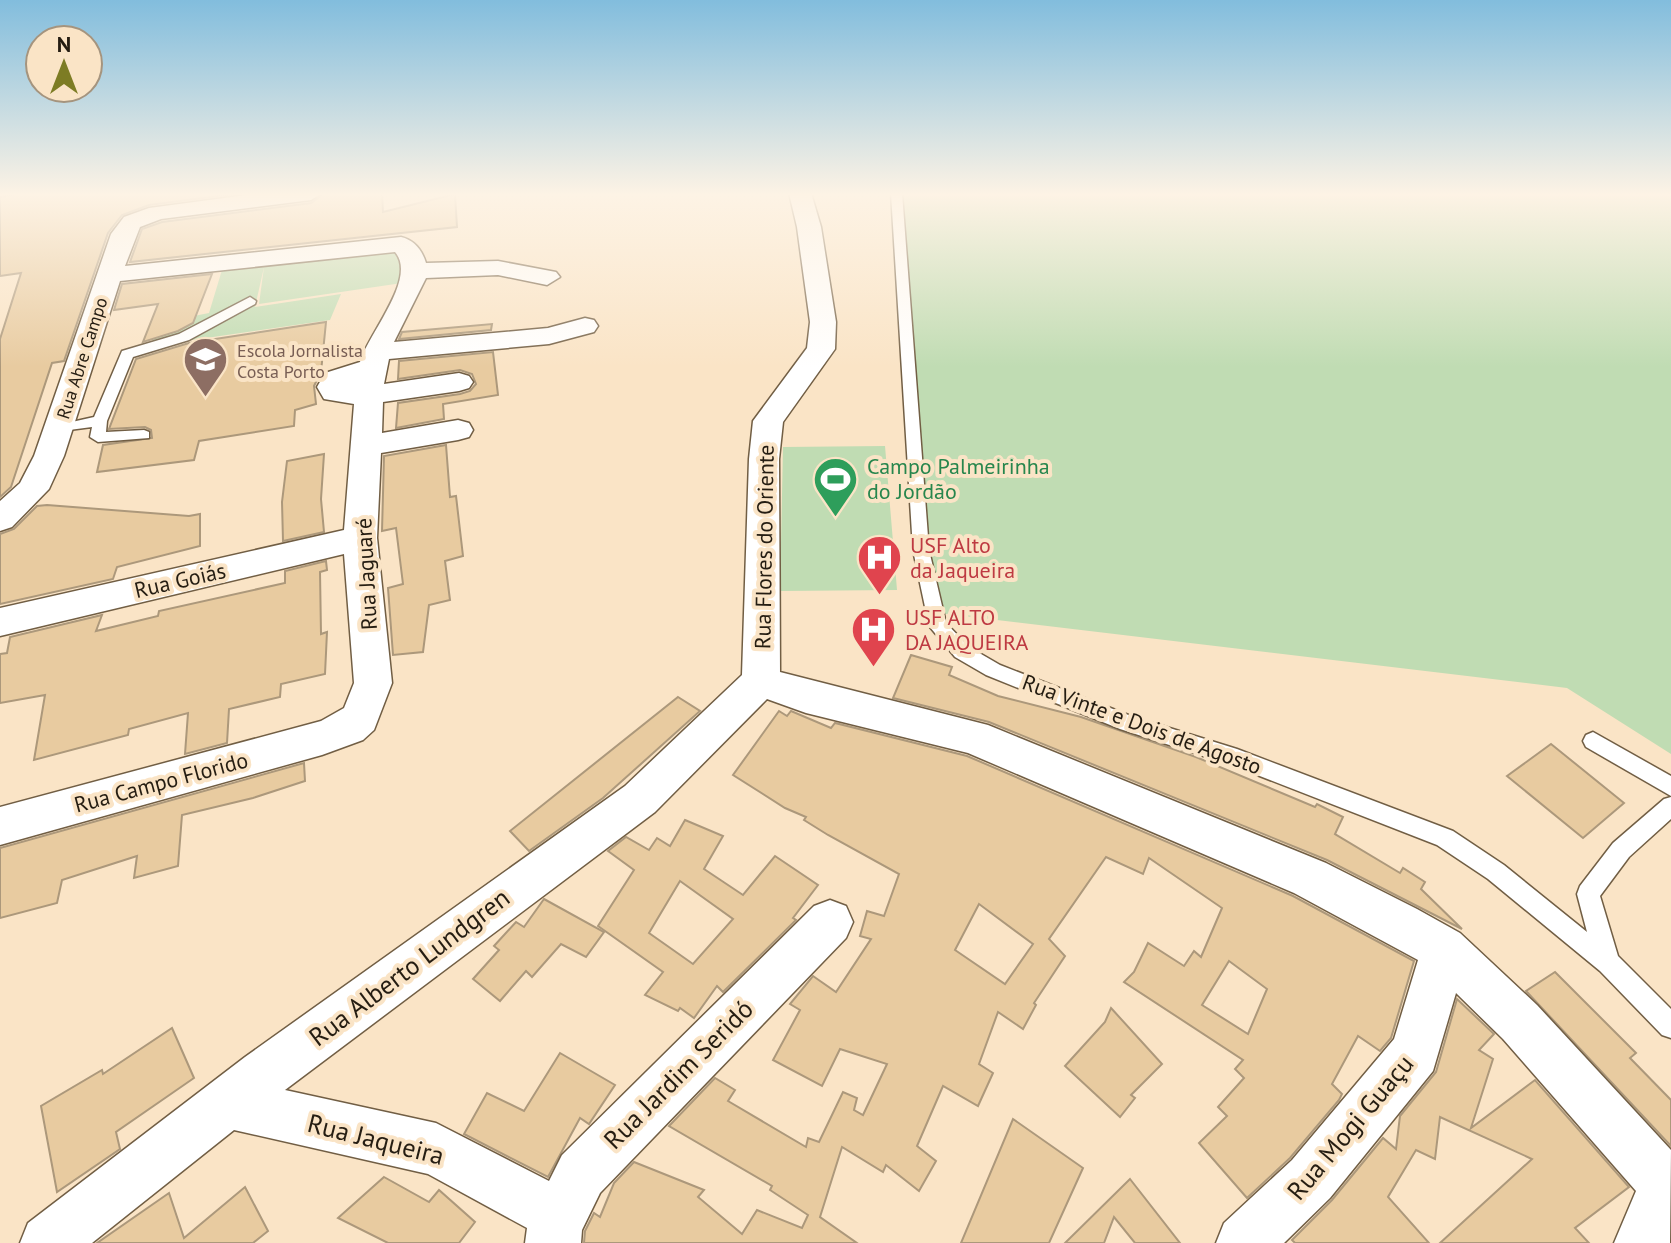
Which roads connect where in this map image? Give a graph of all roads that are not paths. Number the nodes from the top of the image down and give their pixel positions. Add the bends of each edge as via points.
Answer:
1 (118, 251) edge
2 (328, 251) edge
3 (408, 251) edge
4 (812, 251) edge
5 (900, 251) edge
6 (414, 271) junction
7 (110, 275) junction
8 (547, 277) dead end
9 (250, 301) dead end
10 (585, 326) dead end
11 (372, 376) junction
12 (459, 382) dead end
13 (100, 421) junction
14 (59, 429) junction
15 (458, 430) dead end
16 (144, 435) dead end
17 (367, 445) junction
18 (0, 519) edge
19 (360, 538) junction
20 (0, 622) edge
21 (761, 681) junction
22 (322, 738) joint
23 (1593, 741) dead end
24 (1671, 787) edge
25 (1671, 806) edge
26 (0, 826) edge
27 (830, 922) dead end
28 (1444, 949) junction
29 (1608, 963) junction
30 (1671, 1026) edge
31 (227, 1103) junction
32 (1669, 1188) edge
33 (556, 1230) edge
34 (48, 1243) edge
35 (1244, 1243) edge
36 (1642, 1243) edge

1 - 7 street, Rua Abre Campo
2 - 7 street
3 - 6 street
4 - 21 street, Rua Flores do Oriente via 821,349 768,421
5 - 29 lane, Rua Vinte e Dois de Agosto via 921,550 938,626 962,652 993,670 1127,723 1237,758 1445,838 1496,872
6 - 8 street via 498,268
6 - 11 street, Rua Jaguaré
7 - 14 street, Rua Abre Campo
9 - 13 lane via 184,337 127,354
10 - 11 street
11 - 12 street
11 - 17 street, Rua Jaguaré
13 - 14 lane
13 - 16 lane via 98,437
14 - 18 street, Rua Abre Campo via 33,489
15 - 17 street
17 - 19 street, Rua Jaguaré
19 - 20 street, Rua Goiás
19 - 22 street, Rua Jaguaré via 373,683 360,718
21 - 28 street via 806,697 974,737 1310,878
21 - 31 street, Rua Alberto Lundgren via 640,799
22 - 26 street, Rua Campo Florido
23 - 24 lane
25 - 29 lane via 1621,850 1588,894
27 - 33 street, Rua Jardim Seridó via 581,1174
28 - 32 street via 1520,1022
28 - 35 street, Rua Mogi Guaçu via 1415,1053 1311,1179
29 - 30 lane, Rua Vinte e Dois de Agosto
31 - 33 street, Rua Jaqueira via 436,1149
31 - 34 street, Rua Alberto Lundgren
32 - 36 street

